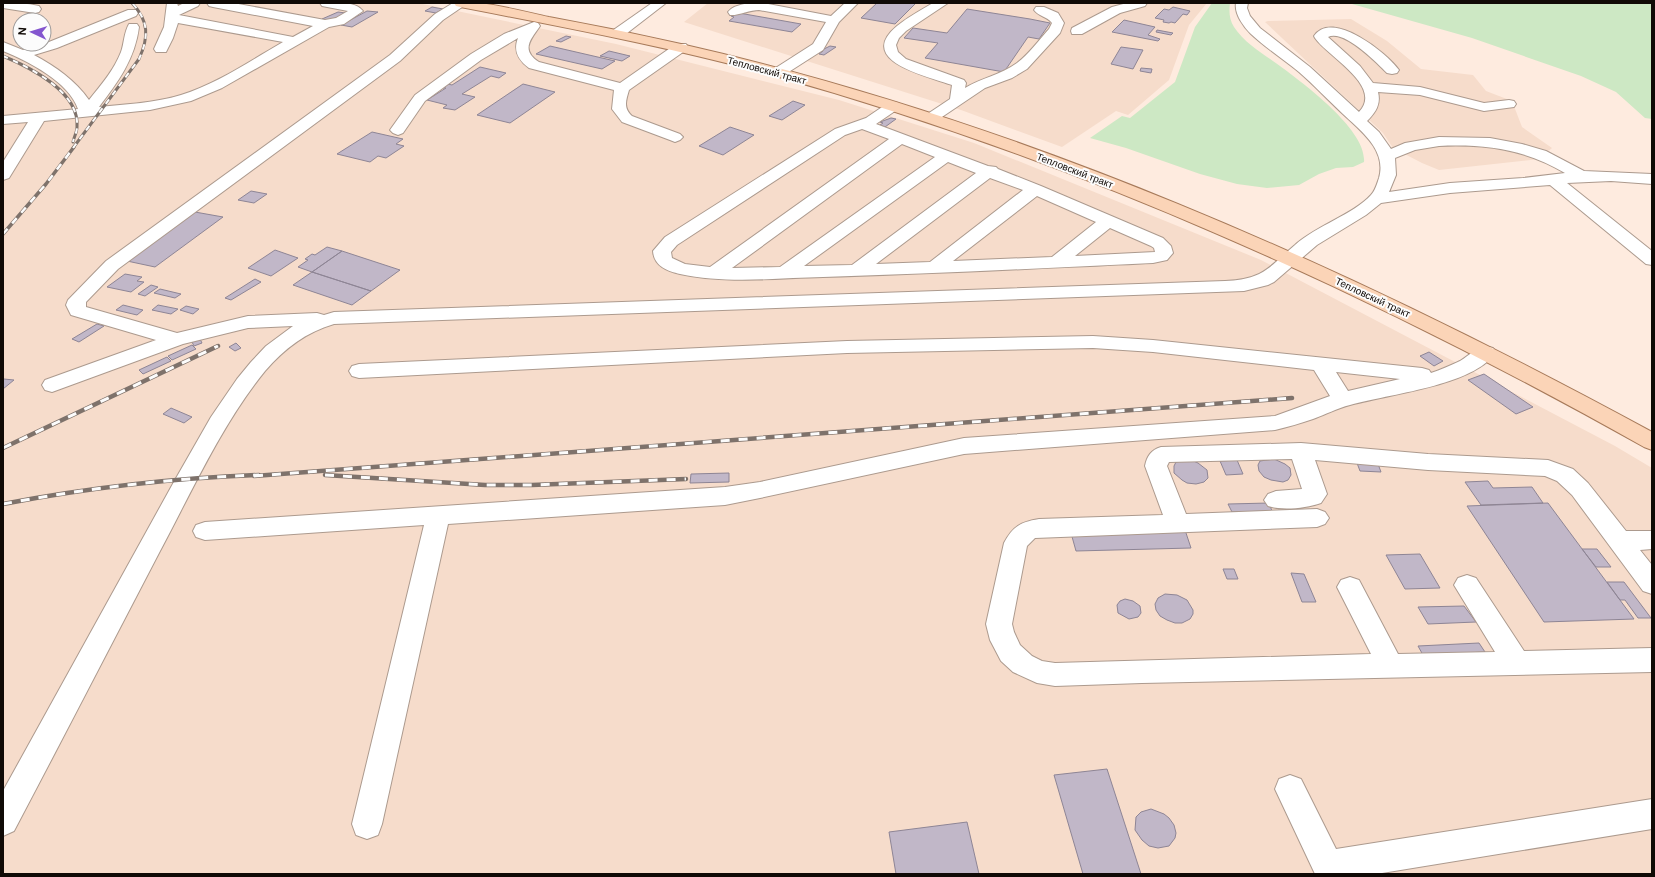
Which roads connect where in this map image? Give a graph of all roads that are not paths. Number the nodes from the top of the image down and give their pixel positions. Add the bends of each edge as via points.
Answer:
1 (194, 3) edge
2 (214, 3) edge
3 (326, 3) edge
4 (461, 3) edge
5 (660, 3) edge
6 (852, 3) edge
7 (942, 3) edge
8 (1141, 3) edge
9 (1242, 3) edge
10 (3, 4) edge
11 (767, 5) edge
12 (35, 9) dead end
13 (1040, 10) dead end
14 (172, 11) edge
15 (734, 12) dead end
16 (132, 13) dead end
17 (834, 20) junction
18 (325, 24) junction
19 (538, 24) junction
20 (133, 28) dead end
21 (1077, 31) dead end
22 (617, 34) junction
23 (296, 40) junction
24 (3, 46) edge
25 (681, 47) junction
26 (161, 49) dead end
27 (24, 54) junction
28 (1392, 70) dead end
29 (779, 72) junction
30 (1369, 87) junction
31 (622, 88) junction
32 (957, 100) junction
33 (1509, 104) dead end
34 (893, 106) junction
35 (87, 113) junction
36 (39, 117) junction
37 (931, 118) junction
38 (3, 119) edge
39 (1360, 120) junction
40 (862, 124) junction
41 (398, 130) dead end
42 (675, 138) dead end
43 (901, 138) junction
44 (947, 155) junction
45 (1387, 156) junction
46 (990, 170) junction
47 (3, 175) edge
48 (1581, 176) junction
49 (1652, 179) edge
50 (1554, 180) junction
51 (1035, 188) junction
52 (1377, 199) junction
53 (1108, 221) junction
54 (1290, 259) junction
55 (1652, 260) edge
56 (1057, 262) junction
57 (935, 267) junction
58 (856, 271) junction
59 (715, 272) junction
60 (784, 272) junction
61 (334, 318) junction
62 (177, 339) junction
63 (1486, 352) junction
64 (1320, 364) junction
65 (359, 371) dead end
66 (1441, 377) junction
67 (52, 384) dead end
68 (1343, 399) junction
69 (1652, 442) edge
70 (1301, 451) junction
71 (1276, 500) dead end
72 (438, 516) junction
73 (1317, 518) dead end
74 (1178, 523) junction
75 (205, 531) dead end
76 (1652, 540) edge
77 (1620, 541) junction
78 (1652, 584) edge
79 (1467, 585) dead end
80 (1350, 587) dead end
81 (1652, 660) edge
82 (1516, 662) junction
83 (1390, 665) junction
84 (1290, 789) dead end
85 (1652, 814) edge
86 (3, 821) edge
87 (367, 824) dead end
88 (1330, 870) edge

1 - 14 lane
2 - 18 lane
3 - 18 lane via 357,11 340,21
4 - 19 main road, Тепловский тракт
4 - 62 lane via 440,17 389,62 112,264 75,305 78,311 84,314
5 - 22 lane
6 - 17 lane
7 - 32 lane via 900,28 892,38 889,52 901,62 959,83
8 - 21 lane via 1116,10
9 - 39 lane via 1247,23 1255,31 1306,70
10 - 12 lane
11 - 15 lane via 746,7
11 - 17 lane
13 - 32 lane via 1054,16 1058,23 1055,30 1022,66 1007,75 980,85
14 - 23 lane
14 - 26 lane via 168,36
16 - 27 lane via 62,42
17 - 29 lane via 818,47
18 - 23 lane
19 - 22 main road, Тепловский тракт
19 - 31 lane via 526,34 521,46 521,52 527,62
19 - 41 lane via 509,37 476,57 420,98
20 - 35 lane via 132,41 125,61
22 - 25 main road, Тепловский тракт
23 - 35 lane via 217,85 186,98 150,106
24 - 27 lane
25 - 29 main road, Тепловский тракт
25 - 31 lane
27 - 35 lane via 75,90 83,100
28 - 30 lane via 1348,34 1326,32 1320,36 1360,73
29 - 34 main road, Тепловский тракт
30 - 33 lane via 1420,91 1484,107
30 - 39 lane via 1373,100
31 - 42 lane via 618,102 620,114
32 - 37 lane
34 - 37 main road, Тепловский тракт
34 - 40 lane
35 - 36 lane
36 - 38 lane
36 - 47 lane
37 - 54 main road, Тепловский тракт via 1065,166
39 - 45 lane via 1383,146
40 - 43 lane
40 - 59 lane via 840,132 671,241 662,251 664,261 670,265 692,271
43 - 44 lane
43 - 59 lane
44 - 46 lane
44 - 60 lane
45 - 48 lane via 1410,146 1437,142 1486,142 1536,152
45 - 52 lane via 1386,182
46 - 51 lane
46 - 58 lane
48 - 49 lane
48 - 50 lane
50 - 52 lane via 1450,188
50 - 55 lane
51 - 53 lane
51 - 57 lane
52 - 54 lane via 1310,241
53 - 56 lane
53 - 56 lane via 1157,242 1162,246 1164,253 1153,258
54 - 61 lane via 1269,277 1232,286
54 - 63 main road, Тепловский тракт
56 - 57 lane
57 - 58 lane
58 - 60 lane
59 - 60 lane
61 - 62 lane via 248,322
61 - 86 lane via 303,328 277,347 249,378 231,405 186,480
62 - 67 lane
63 - 66 lane via 1462,368
63 - 69 main road, Тепловский тракт
64 - 65 lane via 1093,342 846,347
64 - 66 lane
64 - 68 lane
66 - 68 lane
68 - 72 lane via 1275,423 964,446 725,496
70 - 71 lane via 1315,494 1308,498
70 - 74 lane via 1161,455 1156,466
70 - 77 lane via 1428,462 1538,467 1557,471 1576,484
72 - 75 lane
72 - 87 lane
73 - 74 lane
74 - 83 lane via 1028,530 1016,543 999,624 1010,653 1037,671 1059,675
76 - 77 lane
77 - 78 lane
79 - 82 lane
80 - 83 lane
81 - 82 lane
82 - 83 lane
84 - 88 lane
85 - 88 lane

